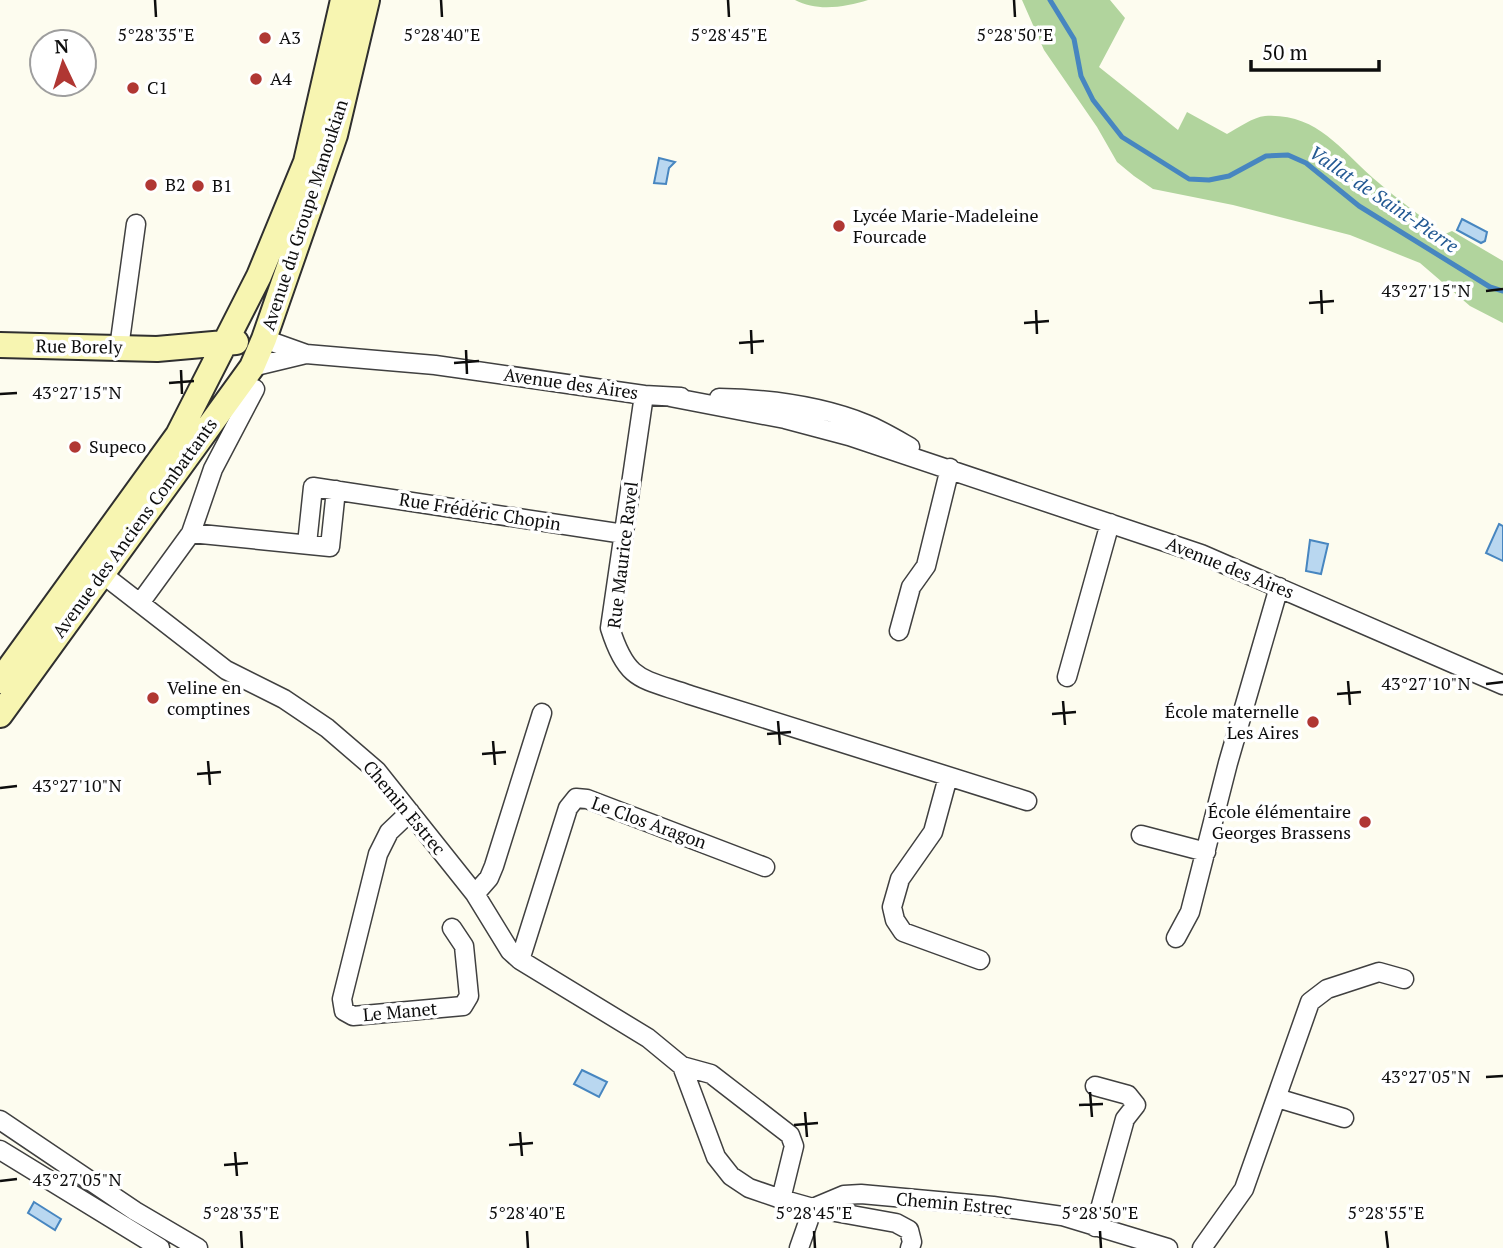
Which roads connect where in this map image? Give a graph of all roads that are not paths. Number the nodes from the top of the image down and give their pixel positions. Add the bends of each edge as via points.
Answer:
1 (343, 0) edge
2 (367, 0) edge
3 (136, 224) dead end
4 (252, 290) junction
5 (264, 339) junction
6 (226, 342) junction
7 (0, 345) edge
8 (200, 345) junction
9 (119, 348) junction
10 (157, 349) junction
11 (306, 354) junction
12 (212, 369) junction
13 (260, 373) junction
14 (644, 395) junction
15 (221, 409) junction
16 (950, 468) junction
17 (1110, 523) junction
18 (198, 533) junction
19 (625, 534) junction
20 (101, 573) junction
21 (1279, 587) junction
22 (140, 603) junction
23 (899, 631) dead end
24 (1067, 677) dead end
25 (0, 681) edge
26 (1503, 685) edge
27 (542, 713) dead end
28 (0, 715) edge
29 (948, 777) junction
30 (1027, 802) dead end
31 (410, 812) junction
32 (1142, 835) dead end
33 (1206, 852) junction
34 (765, 867) dead end
35 (475, 894) junction
36 (452, 928) dead end
37 (1176, 938) dead end
38 (520, 960) junction
39 (980, 960) dead end
40 (1404, 979) dead end
41 (681, 1066) junction
42 (1096, 1086) dead end
43 (1277, 1098) junction
44 (1344, 1118) dead end
45 (0, 1120) edge
46 (0, 1150) edge
47 (781, 1199) junction
48 (813, 1208) junction
49 (1095, 1227) junction
50 (160, 1248) edge
51 (198, 1248) edge
52 (799, 1248) edge
53 (910, 1248) edge
54 (1168, 1248) edge
55 (1202, 1248) edge

1 - 4 main road, Avenue du Groupe Manoukian via 306,162
2 - 5 main road, Avenue du Groupe Manoukian via 335,135
3 - 9 street
4 - 5 main road, Avenue du Groupe Manoukian
4 - 6 main road, Avenue du Groupe Manoukian
5 - 6 main road, Rue Borely
5 - 11 street, Avenue des Aires
5 - 13 main road, Avenue des Anciens Combattants
6 - 8 main road, Rue Borely
6 - 12 main road, Avenue des Anciens Combattants
7 - 9 main road, Rue Borely
8 - 10 main road, Rue Borely
8 - 12 main road
9 - 10 main road, Rue Borely
10 - 12 main road, Rue Borely
11 - 13 street, Avenue des Aires
11 - 14 street, Avenue des Aires via 435,365
12 - 13 main road
12 - 15 main road
12 - 25 main road, Avenue des Anciens Combattants via 178,435
13 - 15 main road, Avenue des Anciens Combattants
13 - 18 street via 212,469
14 - 16 street, Avenue des Aires via 785,419
14 - 19 street, Rue Maurice Ravel
15 - 20 main road, Avenue des Anciens Combattants
16 - 17 street, Avenue des Aires
16 - 23 street via 926,566 911,587
17 - 21 street, Avenue des Aires via 1211,557
17 - 24 street
18 - 19 street, Rue Frédéric Chopin via 307,544 313,487
18 - 22 street
19 - 29 street, Rue Maurice Ravel via 610,628 618,654 635,676
20 - 22 street, Chemin Estrec
20 - 28 main road, Avenue des Anciens Combattants
21 - 26 street, Avenue des Aires
21 - 33 street
22 - 31 street, Chemin Estrec via 226,670 284,699 327,728 377,771
27 - 35 street via 494,866
29 - 30 street, Rue Maurice Ravel
29 - 39 street via 933,832 900,879 892,907 903,932
31 - 35 street, Chemin Estrec
31 - 36 street, Le Manet via 389,832 378,854 342,999 344,1011 354,1016 463,1006 469,996 464,946
32 - 33 street
33 - 37 street via 1190,912
34 - 38 street, Le Clos Aragon via 587,799 576,799 568,808
35 - 38 street, Chemin Estrec
38 - 41 street, Chemin Estrec via 648,1038
40 - 43 street via 1379,972 1327,989 1310,1002
41 - 47 street, Chemin Estrec via 716,1157 731,1176 749,1188
41 - 47 street, Chemin Estrec via 711,1074 790,1135 794,1146
42 - 49 street via 1128,1095 1136,1105 1125,1119
43 - 44 street
43 - 55 street via 1244,1189
45 - 51 street
46 - 50 street
47 - 48 street, Chemin Estrec
48 - 49 street, Chemin Estrec via 844,1195 861,1194 993,1206 1062,1216
48 - 52 street
48 - 53 street via 896,1223 909,1230
49 - 54 street, Chemin Estrec

